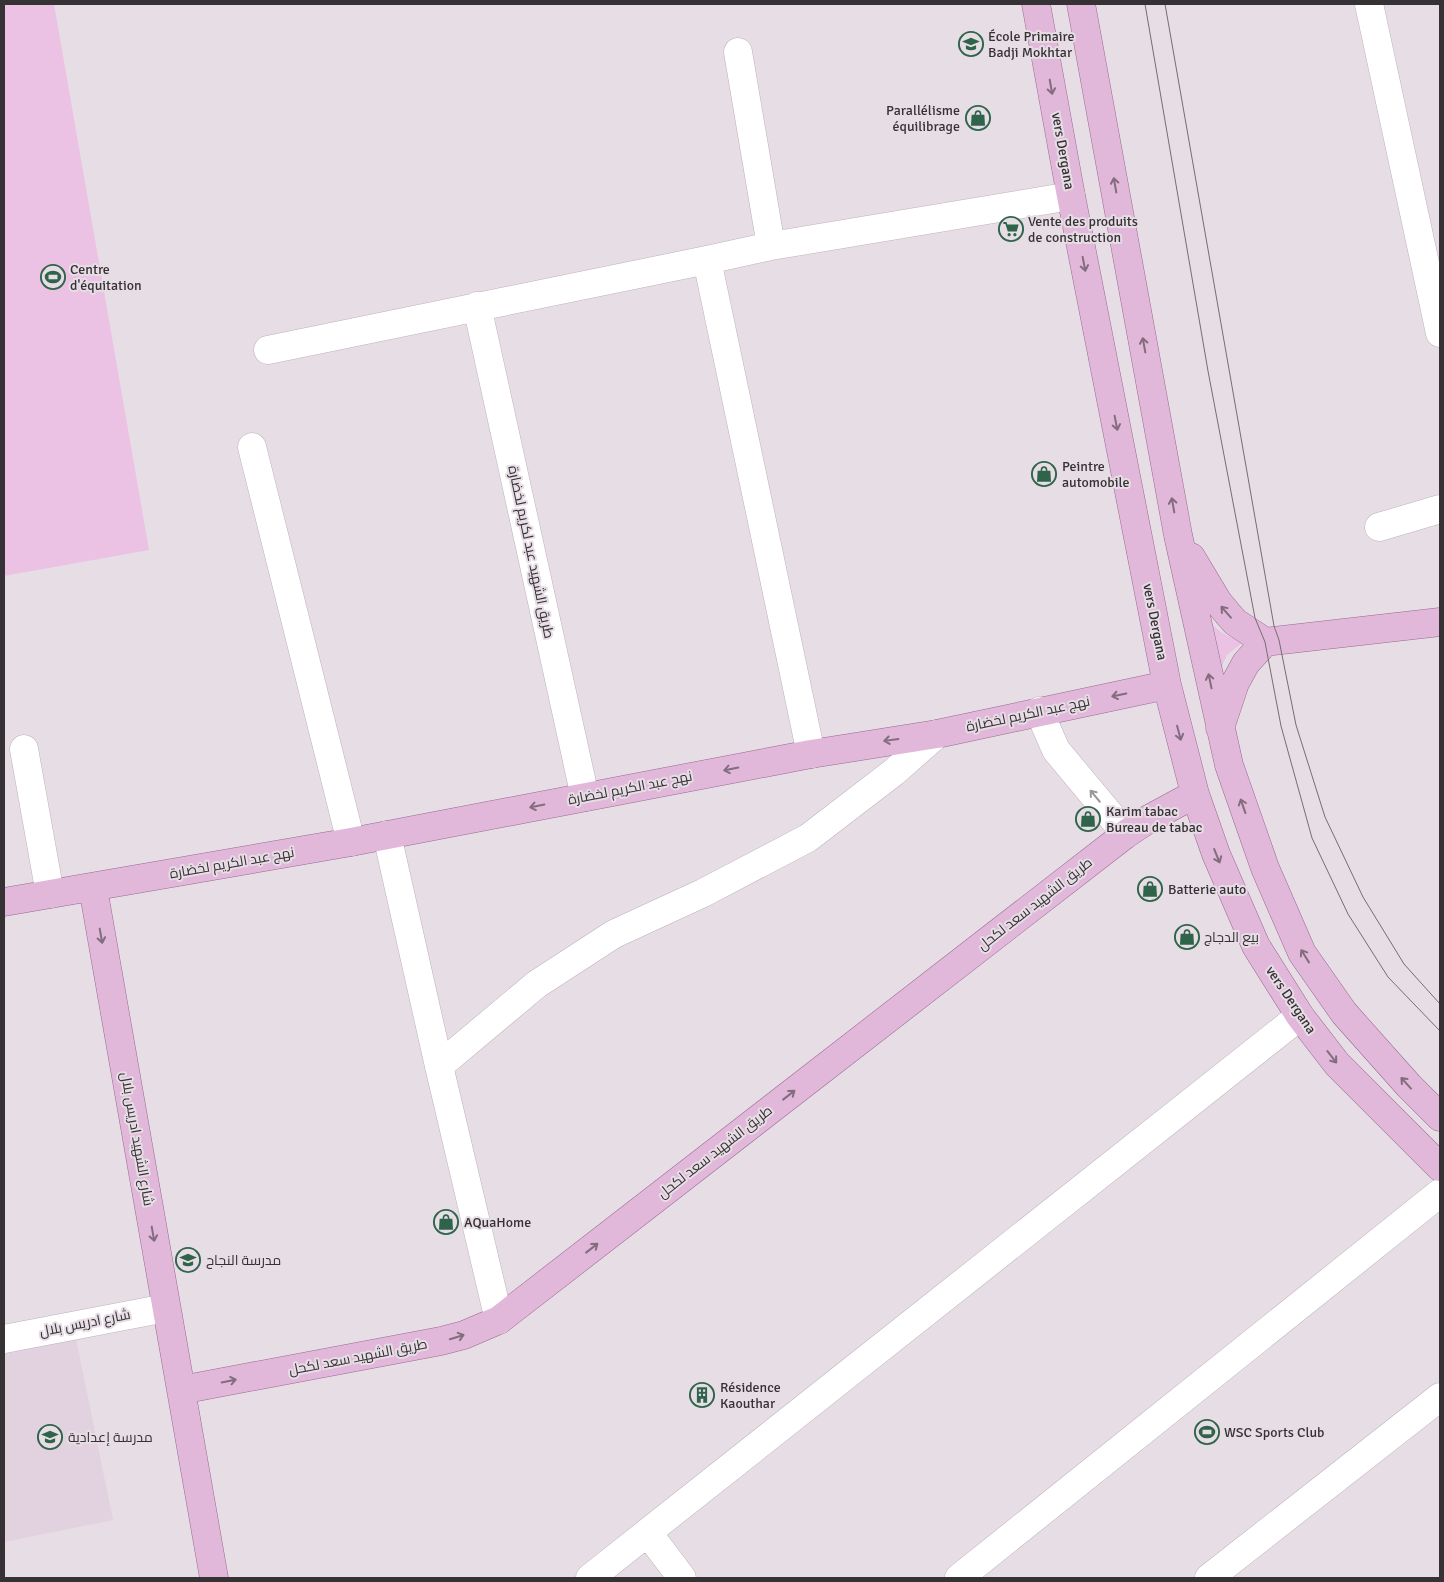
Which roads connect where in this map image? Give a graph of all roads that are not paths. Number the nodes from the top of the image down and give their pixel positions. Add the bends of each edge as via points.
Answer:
1 (1036, 4) edge
2 (1081, 4) edge
3 (1369, 4) edge
4 (738, 52) dead end
5 (1071, 196) junction
6 (770, 246) junction
7 (707, 260) junction
8 (478, 306) junction
9 (1440, 333) edge
10 (268, 350) dead end
11 (252, 447) dead end
12 (1440, 509) edge
13 (1379, 527) dead end
14 (1178, 535) junction
15 (1440, 622) edge
16 (1265, 642) junction
17 (1167, 685) junction
18 (1039, 712) junction
19 (1220, 729) junction
20 (937, 734) junction
21 (24, 749) dead end
22 (811, 754) junction
23 (1195, 794) junction
24 (585, 797) junction
25 (1126, 834) junction
26 (387, 835) junction
27 (351, 842) junction
28 (93, 888) junction
29 (50, 894) junction
30 (4, 902) edge
31 (1300, 1016) junction
32 (438, 1066) junction
33 (1440, 1117) edge
34 (1440, 1167) edge
35 (1440, 1192) edge
36 (166, 1308) junction
37 (499, 1320) junction
38 (4, 1339) edge
39 (181, 1390) junction
40 (1440, 1397) edge
41 (648, 1533) junction
42 (214, 1578) edge
43 (590, 1578) edge
44 (682, 1578) edge
45 (959, 1578) edge
46 (1210, 1578) edge

1 -> 5 main road, vers Dergana
14 -> 2 main road
3 - 9 street
4 - 6 street
5 - 6 street
5 -> 17 main road, vers Dergana
6 - 7 street
7 - 8 street
7 - 22 street
8 - 10 street
8 - 24 street, طريق الشهيد عبد لكريم لخضارة
11 - 27 street
12 - 13 street
16 -> 14 main road via 1235,622 1218,602
19 -> 14 main road
15 - 16 main road
16 - 19 main road via 1246,663 1235,683
17 -> 18 main road, نهج عبد الكريم لخضارة
17 -> 23 main road, vers Dergana
18 - 20 main road, نهج عبد الكريم لخضارة
25 -> 18 street via 1056,750
33 -> 19 main road via 1344,1013 1302,953 1265,868 1229,765
20 -> 22 main road, نهج عبد الكريم لخضارة
20 - 32 street via 894,772 808,838 703,893 614,934 537,984
21 - 29 street
22 -> 24 main road, نهج عبد الكريم لخضارة
23 - 25 main road, طريق الشهيد سعد لكحل
23 -> 31 main road, vers Dergana via 1216,854 1256,946
24 -> 26 main road, نهج عبد الكريم لخضارة
37 -> 25 main road, طريق الشهيد سعد لكحل
26 - 27 main road, نهج عبد الكريم لخضارة
26 - 32 street
27 - 28 main road, نهج عبد الكريم لخضارة
28 - 29 main road, نهج عبد الكريم لخضارة
28 -> 36 main road, شارع الشهيد ادريس بلال
29 - 30 main road, نهج عبد الكريم لخضارة
31 -> 34 main road, vers Dergana via 1337,1064
31 - 41 street
32 - 37 street
35 - 45 street
36 - 38 street, شارع ادريس بلال
36 - 39 main road, شارع الشهيد ادريس بلال
39 -> 37 main road, طريق الشهيد سعد لكحل via 442,1341
39 - 42 main road, شارع الشهيد ادريس بلال
40 - 46 street
41 - 43 street
41 - 44 street

